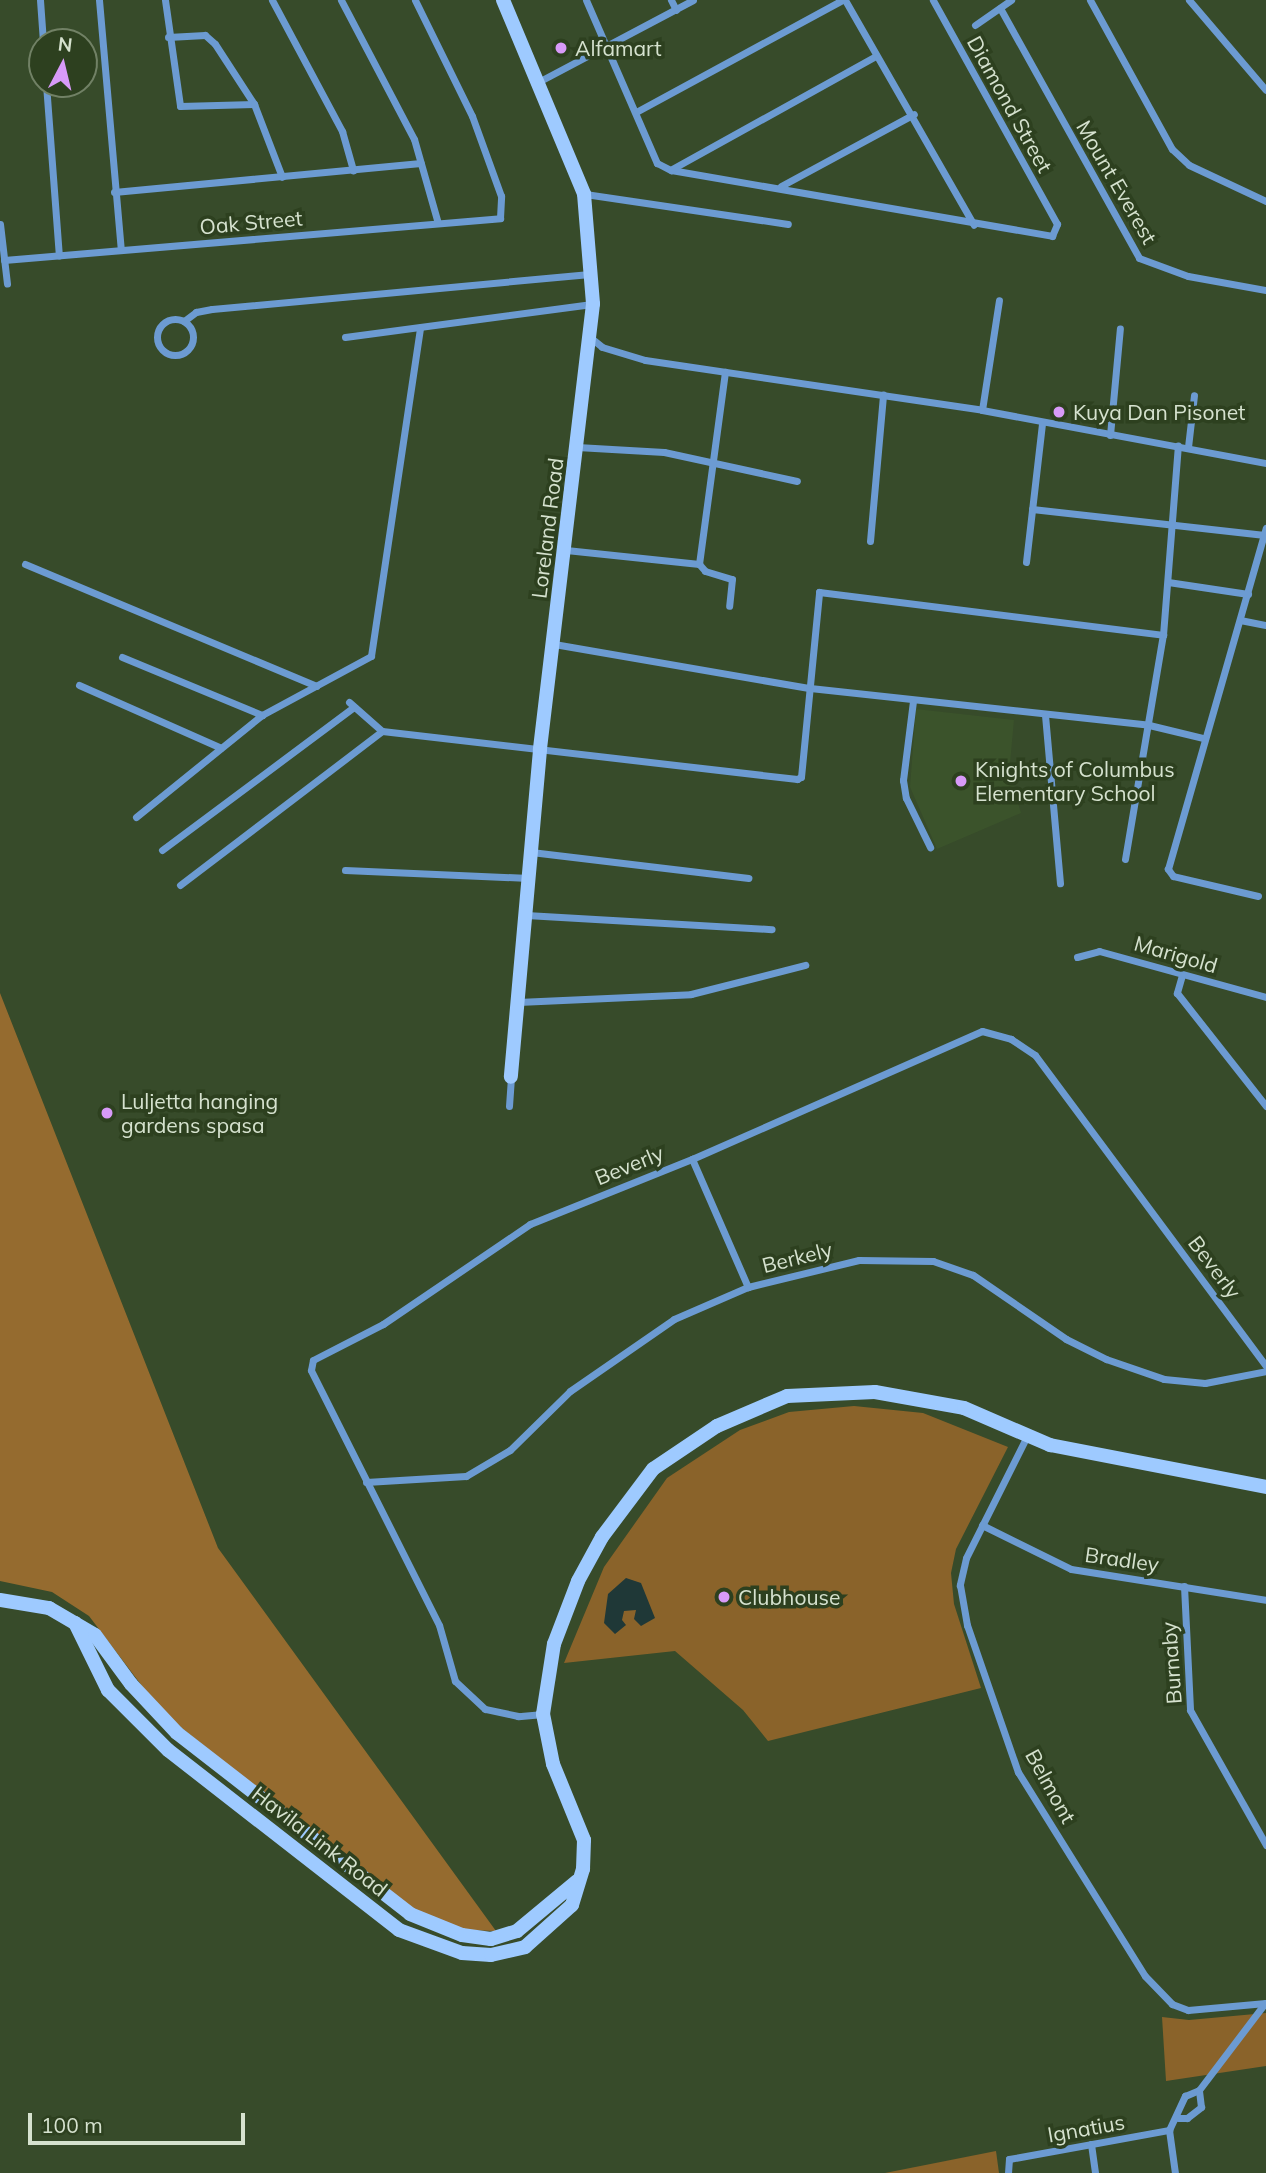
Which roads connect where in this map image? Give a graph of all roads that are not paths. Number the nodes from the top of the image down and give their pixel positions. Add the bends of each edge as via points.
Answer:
1 (40, 0) edge
2 (99, 0) edge
3 (165, 0) edge
4 (272, 0) edge
5 (341, 0) edge
6 (415, 0) edge
7 (503, 0) edge
8 (586, 0) edge
9 (671, 0) edge
10 (692, 0) edge
11 (844, 0) edge
12 (933, 0) edge
13 (1011, 0) edge
14 (1090, 0) edge
15 (1189, 0) edge
16 (1000, 8) junction
17 (676, 10) junction
18 (975, 25) dead end
19 (42, 28) edge
20 (168, 37) junction
21 (608, 46) junction
22 (876, 56) junction
23 (540, 81) junction
24 (1266, 90) edge
25 (47, 98) edge
26 (254, 104) junction
27 (636, 111) junction
28 (914, 114) junction
29 (421, 163) junction
30 (353, 170) junction
31 (671, 170) junction
32 (282, 177) junction
33 (780, 186) junction
34 (114, 192) junction
35 (584, 194) junction
36 (1266, 201) edge
37 (438, 223) junction
38 (0, 224) edge
39 (788, 224) dead end
40 (974, 225) junction
41 (121, 250) junction
42 (59, 256) junction
43 (4, 260) junction
44 (592, 274) junction
45 (7, 285) dead end
46 (1266, 290) edge
47 (999, 300) dead end
48 (593, 304) junction
49 (184, 321) junction
50 (420, 328) junction
51 (1120, 328) dead end
52 (345, 337) dead end
53 (590, 337) junction
54 (724, 372) junction
55 (883, 395) junction
56 (1194, 395) dead end
57 (982, 410) junction
58 (1042, 423) junction
59 (1110, 435) junction
60 (1178, 446) junction
61 (577, 447) junction
62 (1188, 447) junction
63 (715, 462) junction
64 (1266, 463) edge
65 (797, 481) dead end
66 (1032, 509) junction
67 (1172, 525) junction
68 (1265, 532) edge
69 (870, 541) dead end
70 (566, 550) junction
71 (1026, 562) dead end
72 (25, 564) dead end
73 (699, 564) junction
74 (1168, 582) junction
75 (1248, 594) junction
76 (729, 606) dead end
77 (1240, 620) junction
78 (1266, 625) edge
79 (1163, 635) junction
80 (554, 644) junction
81 (122, 657) dead end
82 (79, 685) dead end
83 (316, 685) junction
84 (810, 688) junction
85 (913, 701) junction
86 (261, 715) junction
87 (1045, 715) junction
88 (1149, 725) junction
89 (382, 731) junction
90 (1203, 738) junction
91 (220, 748) junction
92 (540, 750) junction
93 (136, 817) dead end
94 (930, 848) dead end
95 (162, 850) dead end
96 (531, 852) junction
97 (1125, 859) dead end
98 (345, 870) dead end
99 (529, 878) junction
100 (748, 878) dead end
101 (1060, 883) dead end
102 (180, 886) dead end
103 (1258, 896) dead end
104 (526, 915) junction
105 (772, 929) dead end
106 (1077, 957) dead end
107 (805, 965) dead end
108 (1182, 975) junction
109 (1266, 997) edge
110 (518, 1002) junction
111 (511, 1077) joint
112 (509, 1106) dead end
113 (1266, 1106) edge
114 (692, 1159) junction
115 (748, 1287) junction
116 (1266, 1368) edge
117 (1027, 1436) junction
118 (366, 1482) junction
119 (1266, 1487) edge
120 (982, 1525) junction
121 (1184, 1586) junction
122 (0, 1600) edge
123 (1266, 1600) edge
124 (75, 1623) junction
125 (543, 1714) junction
126 (1266, 1846) edge
127 (577, 1881) junction
128 (1266, 2003) edge
129 (1199, 2090) junction
130 (1178, 2118) junction
131 (1169, 2130) junction
132 (1091, 2144) junction
133 (1008, 2173) edge
134 (1095, 2173) edge
135 (1175, 2173) edge

1 - 19 street
2 - 34 street
3 - 20 street
4 - 30 street via 342,131
5 - 29 street via 383,74
6 - 37 street, Oak Street via 472,116 501,196 500,218
7 - 23 street, Loreland Road
8 - 21 street
9 - 17 street
10 - 17 street
11 - 22 street
11 - 27 street
12 - 40 street, Diamond Street via 1057,225 1056,233 1046,238
13 - 16 street
14 - 36 street via 1172,149 1189,165
15 - 24 street
16 - 18 street
16 - 46 street, Mount Everest via 1139,258 1188,276
17 - 21 street
20 - 26 street via 205,35
20 - 26 street via 180,106
21 - 23 street
21 - 27 street
22 - 28 street
22 - 31 street
23 - 35 street, Loreland Road
25 - 42 street
26 - 32 street
27 - 31 street via 657,163
28 - 33 street
28 - 40 street
29 - 30 street
29 - 37 street
30 - 32 street
31 - 33 street
32 - 34 street
33 - 40 street
34 - 41 street
35 - 39 street
35 - 44 street, Loreland Road
37 - 41 street, Oak Street
38 - 43 street
41 - 42 street, Oak Street
42 - 43 street, Oak Street
43 - 45 street
44 - 48 street, Loreland Road
44 - 49 street via 212,309 196,312
47 - 57 street
48 - 50 street
48 - 53 street, Loreland Road
49 - 49 street via 167,321 159,329 163,350 180,354 189,347 191,330
50 - 52 street
50 - 83 street via 371,656
51 - 59 street
53 - 54 street via 602,347 645,360
53 - 61 street, Loreland Road
54 - 55 street
54 - 63 street
55 - 57 street
55 - 69 street
56 - 62 street
57 - 58 street
58 - 59 street
58 - 66 street
59 - 60 street
60 - 62 street
60 - 67 street
61 - 63 street via 664,452
61 - 70 street, Loreland Road
62 - 64 street
63 - 65 street
63 - 73 street
66 - 67 street
66 - 71 street
67 - 68 street
67 - 74 street
68 - 75 street
70 - 73 street
70 - 80 street, Loreland Road
72 - 83 street
73 - 76 street via 705,571 732,579
74 - 75 street
74 - 79 street
75 - 77 street
77 - 78 street
77 - 90 street
79 - 84 street via 819,592
79 - 88 street
80 - 84 street
80 - 92 street, Loreland Road
81 - 86 street
82 - 91 street
83 - 86 street
84 - 85 street
84 - 92 street via 799,779
85 - 87 street
85 - 94 street via 902,780 905,798
86 - 91 street
87 - 88 street
87 - 101 street
88 - 90 street
88 - 97 street
89 - 92 street
89 - 95 street via 352,704
89 - 102 street
90 - 103 street via 1170,874
91 - 93 street
92 - 96 street, Loreland Road
96 - 99 street, Loreland Road
96 - 100 street
98 - 99 street
99 - 104 street, Loreland Road
104 - 105 street
104 - 110 street, Loreland Road
106 - 108 street, Marigold via 1099,951
107 - 110 street via 691,994
108 - 109 street, Marigold
108 - 113 street via 1177,993
110 - 111 street, Loreland Road
111 - 112 street
114 - 115 street
114 - 116 street, Beverly via 982,1031 1011,1038 1035,1055
114 - 118 street, Beverly via 530,1224 383,1324 313,1360 311,1370
115 - 116 street, Berkely via 859,1260 933,1261 973,1275 1096,1354 1164,1379 1205,1383
115 - 118 street, Berkely via 674,1319 619,1354 570,1391 510,1450 466,1476
117 - 119 street via 1105,1459
117 - 120 street, Belmont
117 - 125 street via 964,1408 875,1392 787,1396 717,1426 653,1469 602,1537 554,1644
118 - 125 street, Beverly via 439,1625 455,1681 485,1709 518,1716
120 - 121 street, Bradley via 1071,1569
120 - 128 street, Belmont via 960,1585 967,1625 1018,1772 1145,1976 1172,2004 1188,2010
121 - 123 street, Bradley
121 - 126 street, Burnaby via 1190,1710
122 - 124 street, Havila Link Road via 49,1608
124 - 127 street, Havila Link Road via 95,1635 131,1684 177,1734 410,1914 463,1935 491,1939 517,1931
124 - 127 street, Havila Link Road via 108,1690 137,1721 399,1930 461,1953 491,1955 525,1947 572,1905
125 - 127 street, Havila Link Road via 553,1764 584,1840 583,1869
128 - 129 street
129 - 130 street via 1185,2096
129 - 130 street via 1201,2107 1195,2114
130 - 131 street
131 - 132 street, Ignatius
131 - 135 street
132 - 133 street, Ignatius via 1009,2159
132 - 134 street

